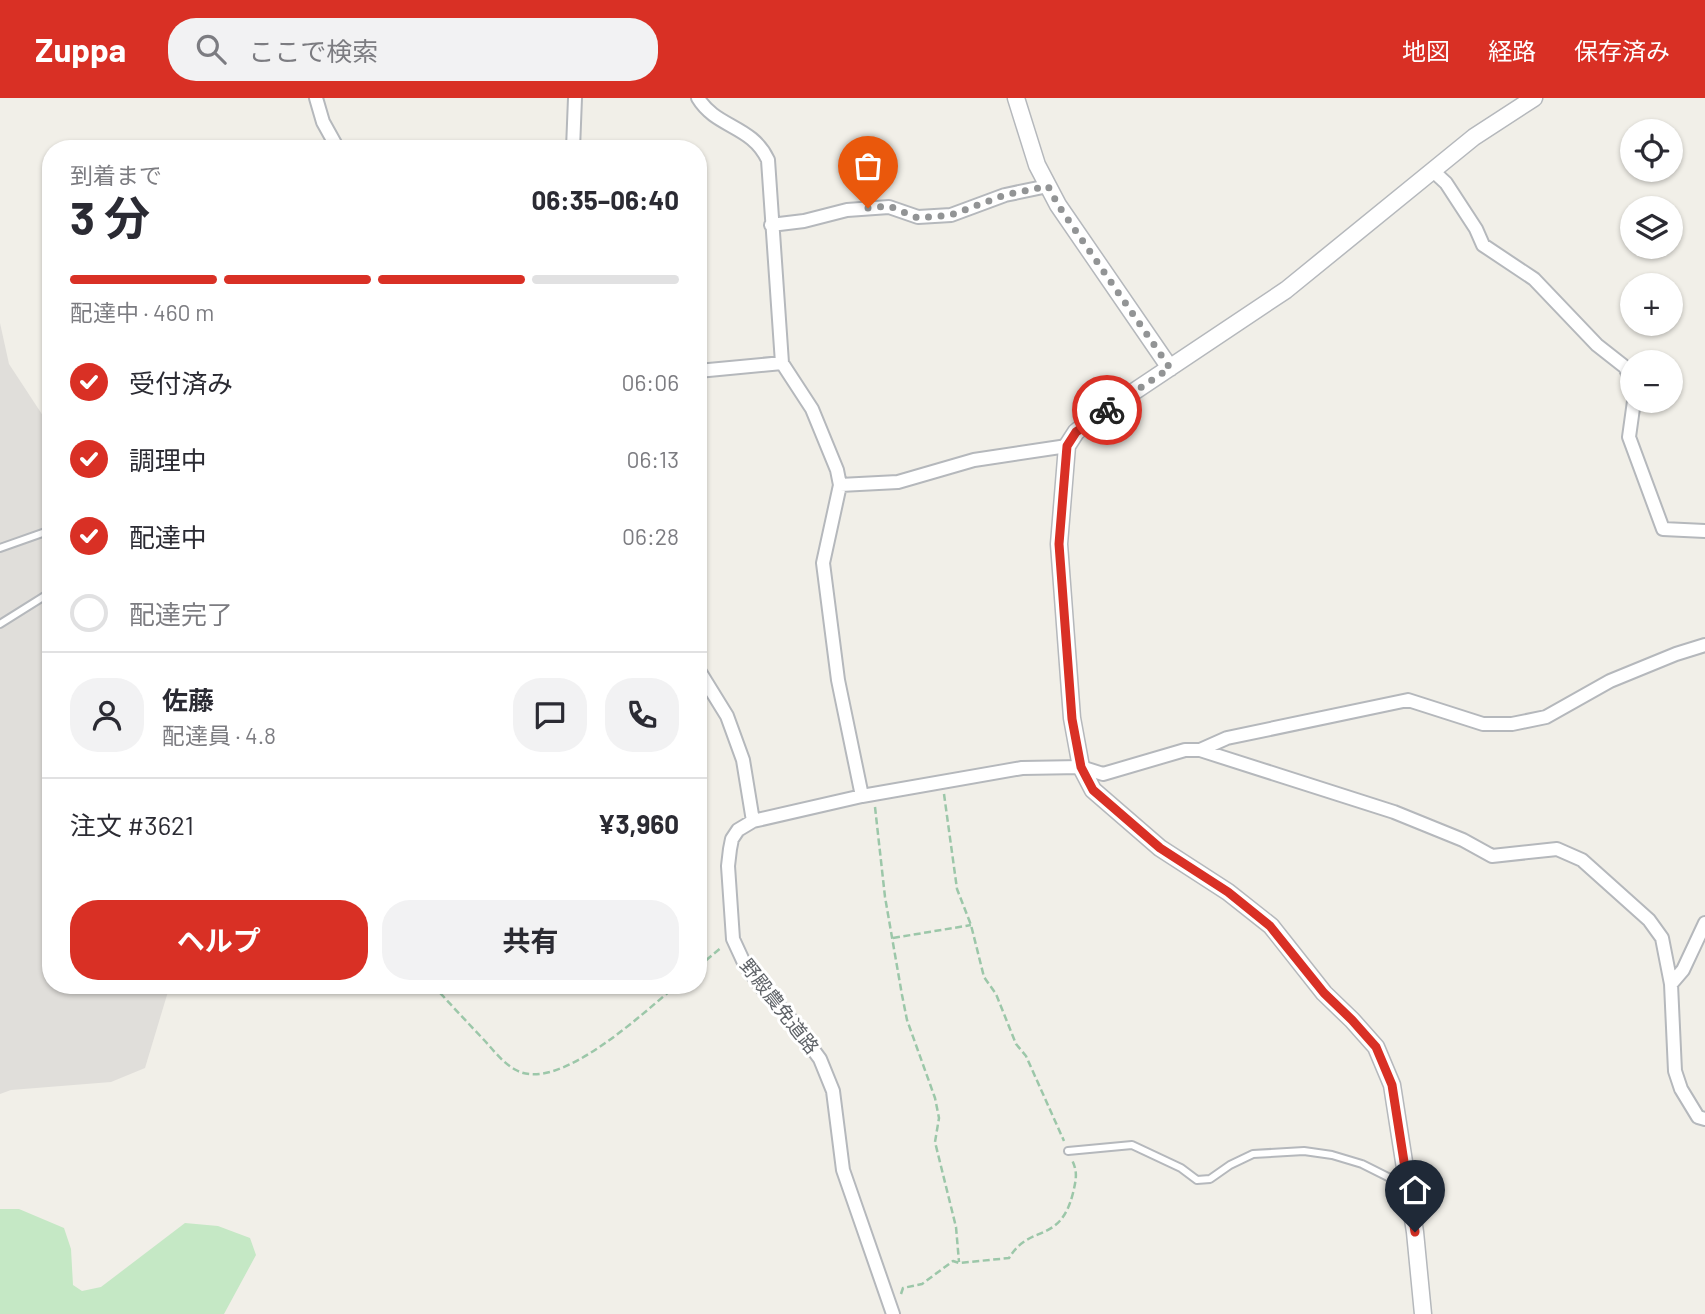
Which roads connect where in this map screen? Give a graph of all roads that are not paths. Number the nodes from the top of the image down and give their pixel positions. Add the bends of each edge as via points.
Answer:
1 (316, 98) edge
2 (575, 98) edge
3 (698, 98) edge
4 (1016, 98) edge
5 (1534, 98) edge
6 (333, 140) edge
7 (573, 140) edge
8 (1432, 170) junction
9 (1048, 186) junction
10 (771, 225) junction
11 (782, 363) junction
12 (1620, 363) edge
13 (1170, 368) junction
14 (707, 369) edge
15 (1632, 413) edge
16 (1067, 446) junction
17 (840, 485) junction
18 (1705, 531) edge
19 (42, 533) edge
20 (0, 548) edge
21 (42, 598) edge
22 (0, 624) edge
23 (1705, 645) edge
24 (707, 684) edge
25 (1200, 750) junction
26 (1081, 767) junction
27 (868, 795) junction
28 (753, 821) junction
29 (1705, 923) edge
30 (1671, 984) junction
31 (1705, 1119) edge
32 (1068, 1151) road end
33 (1406, 1179) junction
34 (893, 1314) edge
35 (1423, 1314) edge

1 - 6 street
2 - 7 street
3 - 10 street via 719,118 754,138 764,152 771,182
4 - 9 street
5 - 8 street
8 - 12 street via 1446,183 1483,245 1534,279
8 - 13 street via 1286,290
9 - 10 street via 1005,195 951,215 918,218 889,206
9 - 13 street
10 - 11 street
11 - 14 street
11 - 17 street via 812,409
13 - 16 street via 1087,423
15 - 18 street via 1629,438 1663,529
16 - 17 street via 974,460 898,482
16 - 26 street via 1059,544 1072,719
17 - 27 street via 823,563 838,680
19 - 20 lane
21 - 22 lane
23 - 25 street via 1610,681 1546,718 1483,724 1408,701 1227,738
24 - 28 street via 727,716 743,760
25 - 26 street via 1185,750 1103,774
25 - 30 street via 1394,812 1492,856 1557,849 1582,860 1649,919 1662,938
26 - 27 street via 1022,768
26 - 33 street via 1093,790 1160,848 1270,926 1324,993 1376,1047 1392,1085
27 - 28 street
28 - 34 street, 野殿農免道路 via 738,830 730,849 733,939 745,965 820,1059 832,1091 843,1170
29 - 30 street via 1683,970
30 - 31 street via 1675,1071 1681,1089 1698,1116
32 - 33 lane via 1132,1145 1197,1180 1210,1180 1253,1154 1304,1151 1362,1164 1394,1180
33 - 35 street

